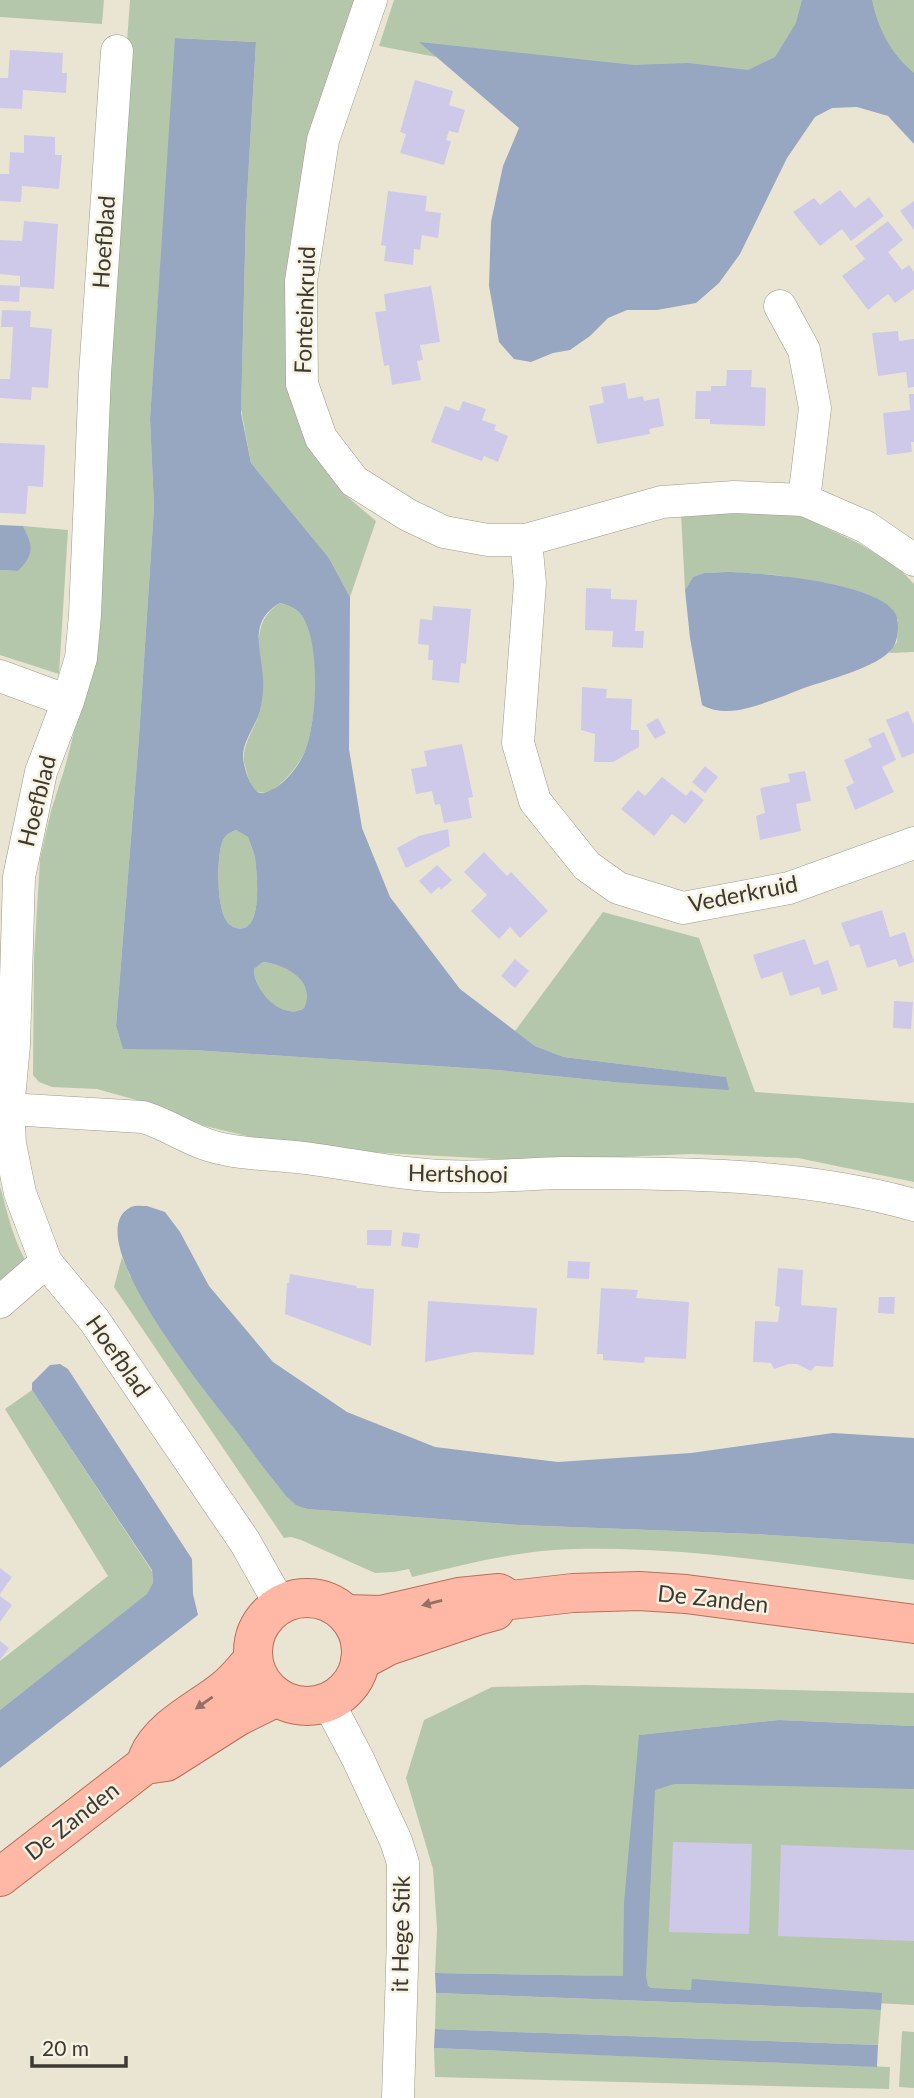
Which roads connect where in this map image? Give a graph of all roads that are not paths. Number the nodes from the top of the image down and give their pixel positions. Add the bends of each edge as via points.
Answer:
1 (371, 0) edge
2 (117, 51) dead end
3 (780, 306) dead end
4 (804, 500) junction
5 (526, 540) junction
6 (914, 560) edge
7 (0, 676) edge
8 (68, 701) junction
9 (914, 843) edge
10 (8, 1109) junction
11 (914, 1205) edge
12 (46, 1262) junction
13 (0, 1303) edge
14 (511, 1600) junction
15 (280, 1604) junction
16 (346, 1614) junction
17 (914, 1624) edge
18 (253, 1660) junction
19 (360, 1661) junction
20 (277, 1698) junction
21 (328, 1702) junction
22 (145, 1765) junction
23 (0, 1877) edge
24 (398, 2098) edge

1 - 5 street, Fonteinkruid via 323,140 301,281 302,384 321,438 354,481 444,532 488,540
2 - 8 street, Hoefblad via 95,374 86,615 81,658
3 - 4 street via 804,350 815,408
4 - 5 street, Fonteinkruid via 734,497 662,502
4 - 6 street, Fonteinkruid via 866,527
5 - 9 street, Vederkruid via 530,583 518,743 536,801 587,866 618,888 683,908 789,888
7 - 8 street
8 - 10 street, Hoefblad via 41,772 19,877
10 - 11 street, Hertshooi via 143,1117 225,1150 398,1173 736,1177 810,1183
10 - 12 street, Hoefblad via 15,1174
12 - 13 street
12 - 15 street, Hoefblad via 94,1320 245,1542
14 -> 16 main road, De Zanden via 499,1593 381,1615
14 - 17 main road, De Zanden via 606,1592 674,1593
14 - 19 main road, De Zanden via 501,1610 387,1646
15 - 16 main road via 314,1598
15 - 18 main road via 256,1632
16 - 19 main road via 358,1636
18 - 20 main road via 260,1681
18 -> 22 main road, De Zanden via 230,1685 153,1744
19 - 21 main road via 351,1683
20 - 21 main road via 302,1706
20 - 22 main road, De Zanden via 237,1717 166,1762
21 - 24 street, it Hege Stik via 403,1863
22 - 23 main road, De Zanden

